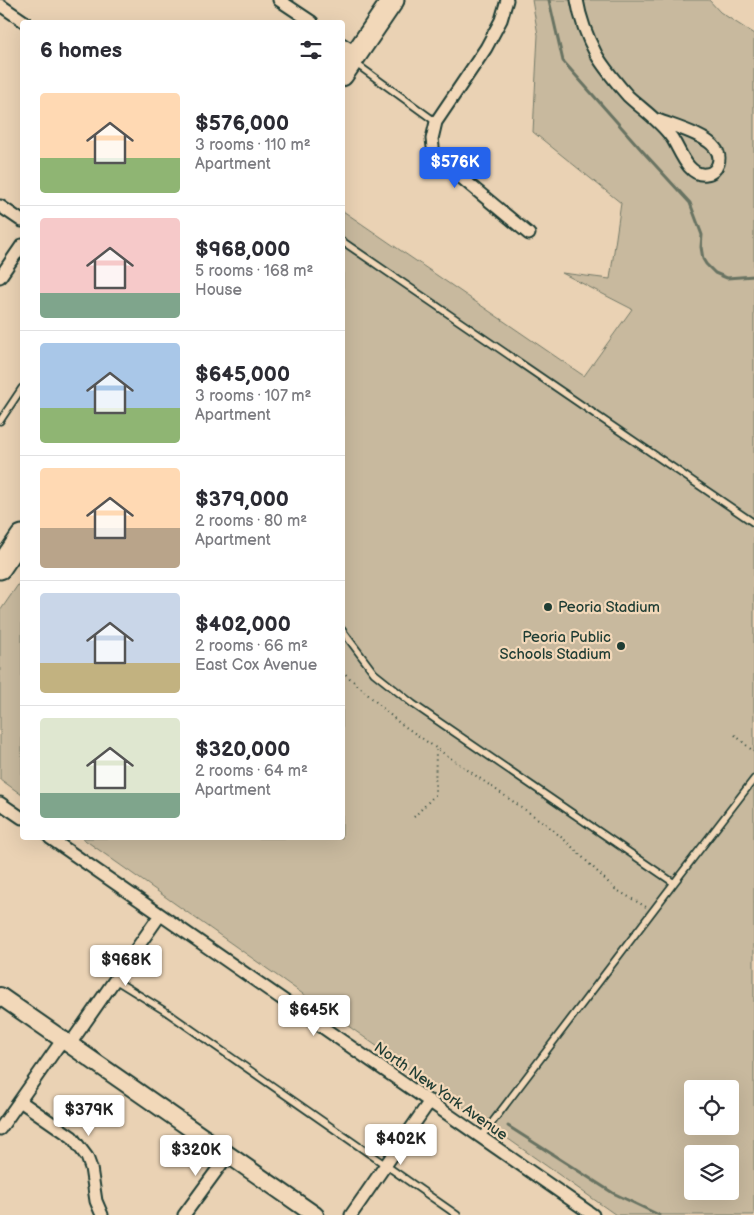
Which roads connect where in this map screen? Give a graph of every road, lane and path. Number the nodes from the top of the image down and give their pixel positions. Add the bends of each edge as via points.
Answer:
1 (279, 0) edge
2 (393, 0) edge
3 (507, 0) edge
4 (577, 0) edge
5 (0, 5) edge
6 (22, 20) edge
7 (309, 20) edge
8 (349, 59) edge
9 (658, 120) junction
10 (436, 122) junction
11 (0, 206) edge
12 (20, 220) edge
13 (529, 234) dead end
14 (345, 243) edge
15 (20, 248) edge
16 (0, 277) edge
17 (20, 391) edge
18 (0, 420) edge
19 (754, 523) edge
20 (20, 539) edge
21 (0, 568) edge
22 (345, 634) edge
23 (345, 674) edge
24 (735, 734) dead end
25 (436, 750) junction
26 (754, 752) edge
27 (754, 779) edge
28 (0, 803) edge
29 (20, 817) edge
30 (414, 817) dead end
31 (53, 840) edge
32 (674, 883) junction
33 (653, 911) junction
34 (160, 915) junction
35 (115, 980) junction
36 (0, 996) edge
37 (66, 1042) junction
38 (20, 1101) junction
39 (430, 1101) junction
40 (0, 1129) edge
41 (481, 1137) junction
42 (228, 1155) junction
43 (385, 1166) junction
44 (102, 1215) edge
45 (184, 1215) edge
46 (315, 1215) edge
47 (350, 1215) edge
48 (457, 1215) edge
49 (593, 1215) edge

1 - 7 street
2 - 8 highway
3 - 10 street via 501,20 486,48
4 - 9 street via 596,54 628,96
5 - 6 street
8 - 10 lane
9 - 9 street via 692,169 699,174 715,170 719,155 715,147
10 - 13 street via 432,139 434,155
11 - 12 street
14 - 19 lane
15 - 16 street
17 - 18 lane
20 - 21 highway
22 - 32 lane via 374,673 413,704
23 - 25 path via 397,721
24 - 26 path
25 - 30 path via 435,795
25 - 33 path via 547,825 615,889
27 - 32 lane
28 - 29 street
31 - 34 street, North New York Avenue
32 - 33 lane
33 - 41 lane
34 - 35 street
34 - 39 street, North New York Avenue
35 - 37 street
35 - 43 lane via 141,994
36 - 37 street
37 - 38 street
37 - 42 street
38 - 40 street
38 - 44 street via 72,1137 87,1157
39 - 41 street, North New York Avenue
39 - 43 street
41 - 49 street, North New York Avenue
42 - 45 street
42 - 46 street
43 - 47 street
43 - 48 lane

